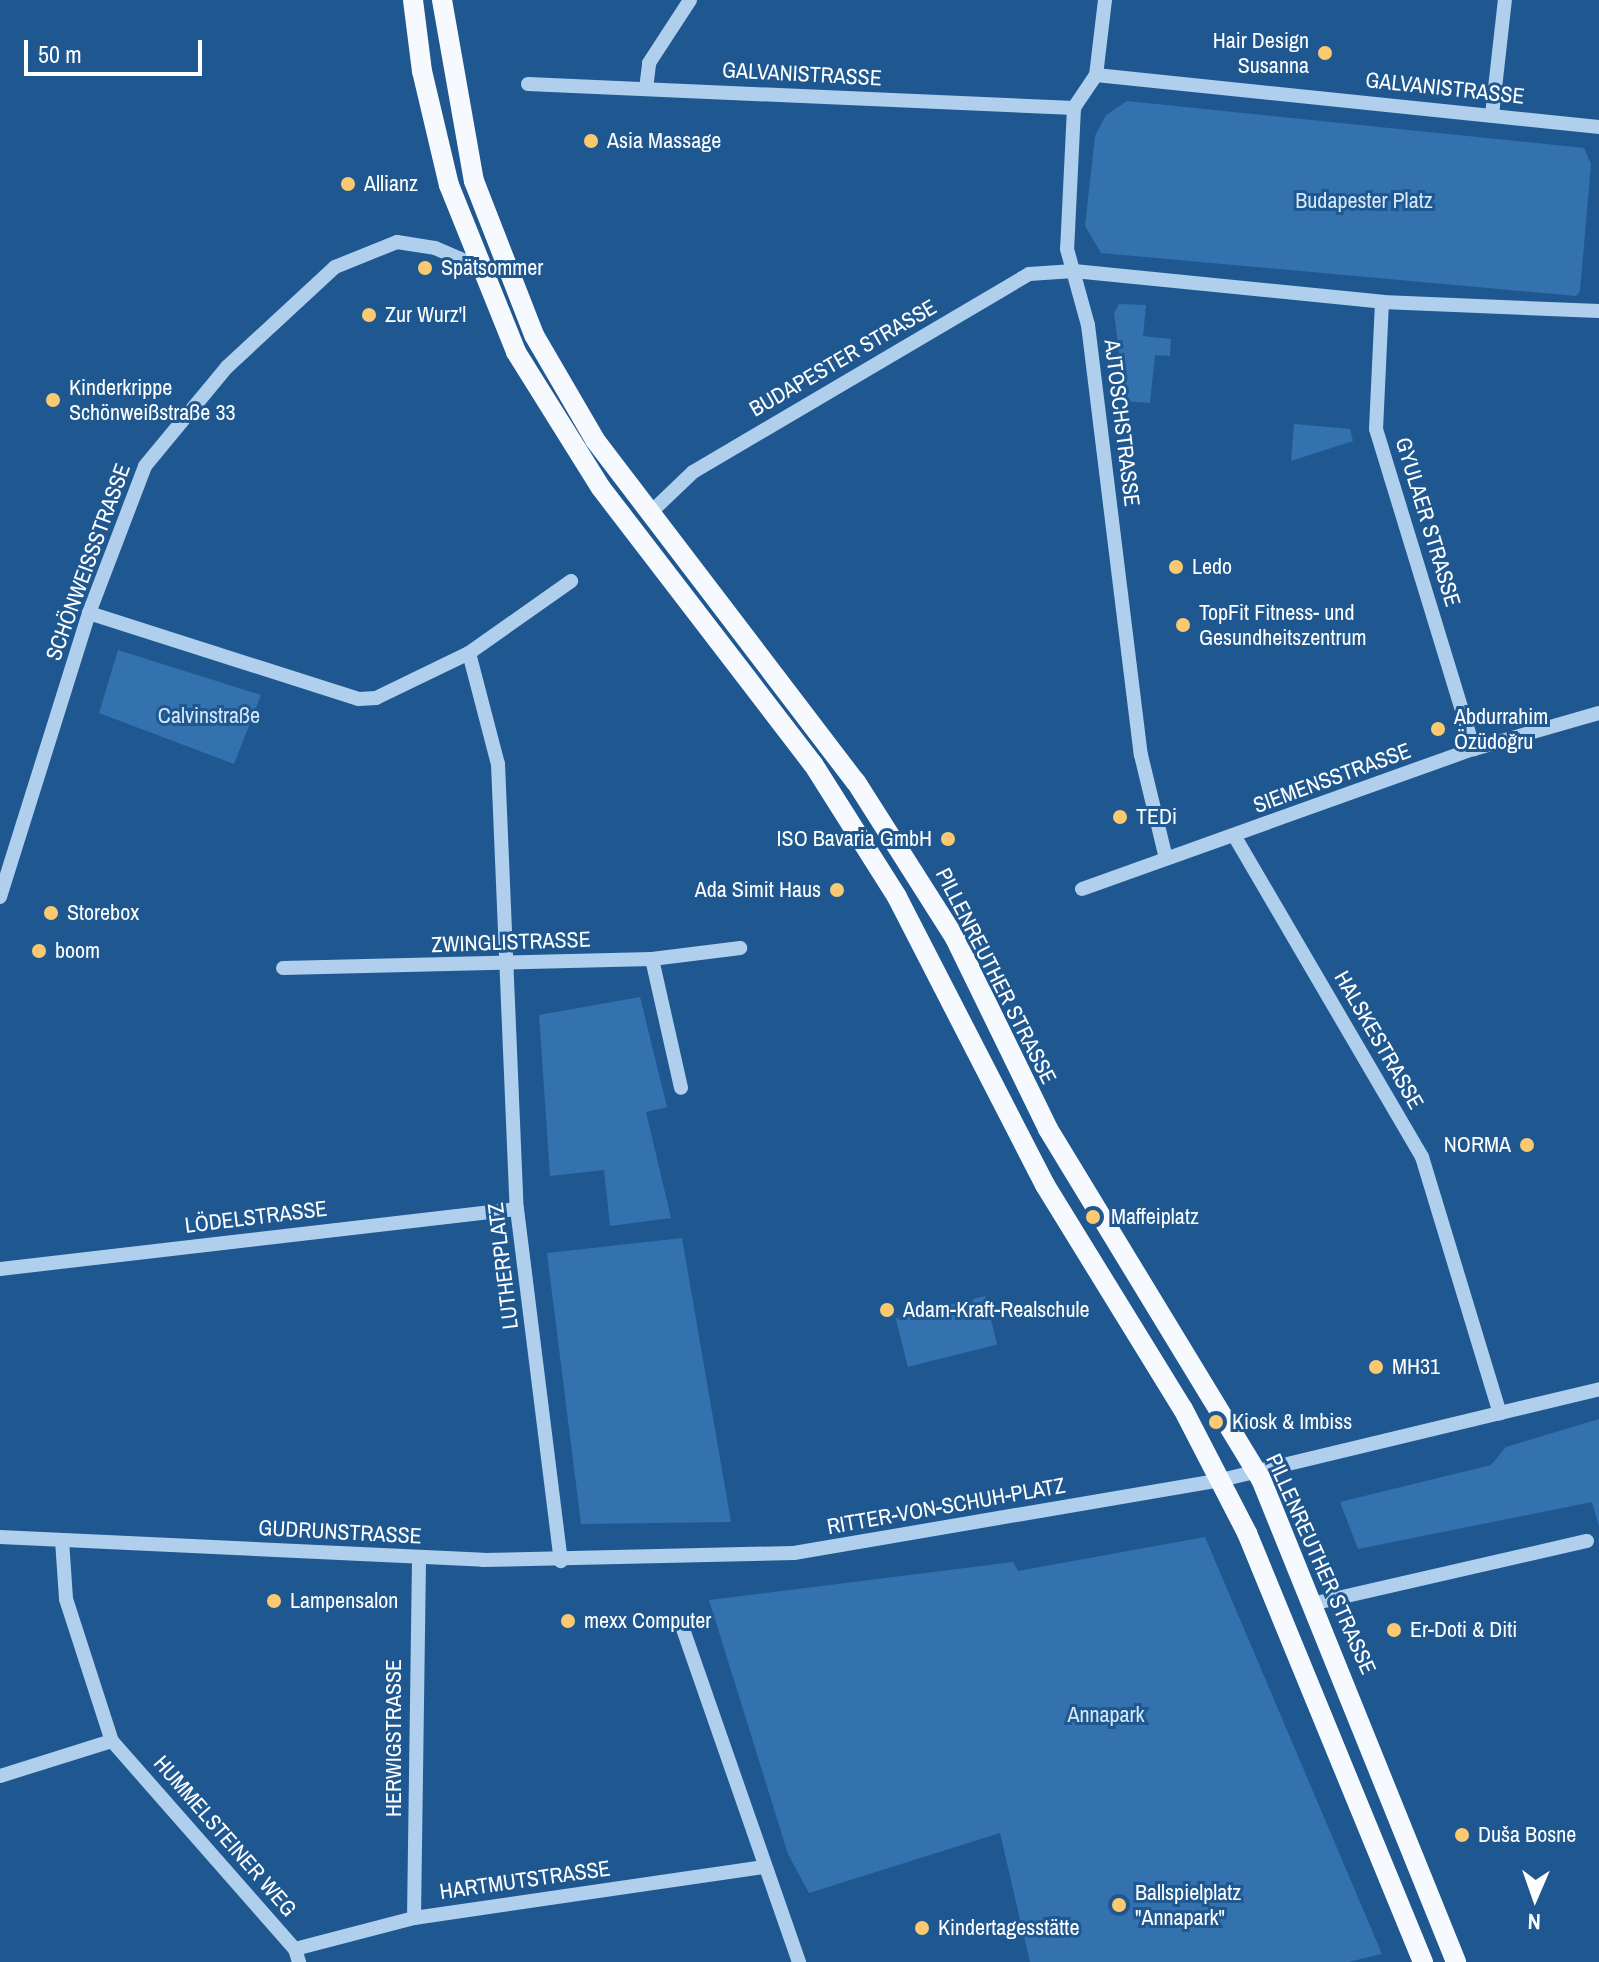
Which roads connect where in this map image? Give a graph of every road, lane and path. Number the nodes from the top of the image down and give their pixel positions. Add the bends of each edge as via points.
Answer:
1 (413, 0) edge
2 (442, 0) edge
3 (690, 0) edge
4 (1105, 0) edge
5 (1505, 0) edge
6 (1096, 75) junction
7 (528, 84) dead end
8 (646, 89) junction
9 (1074, 108) junction
10 (1492, 115) junction
11 (1599, 127) edge
12 (477, 266) junction
13 (1074, 271) junction
14 (1382, 302) junction
15 (1599, 311) edge
16 (649, 514) junction
17 (571, 581) dead end
18 (89, 613) junction
19 (469, 653) junction
20 (1599, 713) edge
21 (1474, 749) junction
22 (1235, 837) junction
23 (1166, 858) junction
24 (1082, 889) dead end
25 (0, 897) edge
26 (740, 948) dead end
27 (652, 959) junction
28 (510, 964) junction
29 (283, 968) dead end
30 (681, 1088) dead end
31 (517, 1209) junction
32 (0, 1269) edge
33 (1599, 1389) edge
34 (1500, 1413) junction
35 (1258, 1472) junction
36 (1221, 1480) junction
37 (0, 1537) edge
38 (62, 1540) junction
39 (1587, 1541) dead end
40 (419, 1558) junction
41 (677, 1560) joint
42 (561, 1561) junction
43 (1316, 1603) junction
44 (683, 1629) dead end
45 (112, 1741) junction
46 (0, 1776) edge
47 (764, 1867) junction
48 (414, 1918) junction
49 (297, 1955) edge
50 (799, 1962) edge
51 (1423, 1962) edge
52 (1456, 1962) edge

1 - 12 main road via 435,132
2 - 16 main road, PILLENREUTHER STRASSE via 468,158 520,307 564,391
3 - 8 street via 649,63
4 - 6 street
5 - 10 street
6 - 9 street
6 - 10 street, GALVANISTRASSE
7 - 8 street, GALVANISTRASSE
8 - 9 street, GALVANISTRASSE
9 - 13 street, AJTOSCHSTRASSE via 1067,249
10 - 11 street, GALVANISTRASSE
12 - 18 street, SCHÖNWEISSSTRASSE via 435,248 397,242 335,267 278,317 145,466
12 - 36 main road via 531,380 582,461 780,719 871,854 1045,1185
13 - 14 street
13 - 16 street, BUDAPESTER STRASSE via 1029,274 693,472
13 - 23 street, AJTOSCHSTRASSE via 1088,325 1141,755
14 - 15 street
14 - 21 street, GYULAER STRASSE via 1376,429
16 - 35 main road, PILLENREUTHER STRASSE via 906,855 955,938 1048,1129
17 - 19 street
18 - 19 street via 359,699 391,695
18 - 25 street, SCHÖNWEISSSTRASSE
19 - 28 street via 498,764
20 - 21 street, SIEMENSSTRASSE
21 - 22 street, SIEMENSSTRASSE
22 - 23 street, SIEMENSSTRASSE
22 - 34 street, HALSKESTRASSE via 1422,1157
23 - 24 street, SIEMENSSTRASSE
26 - 27 street, ZWINGLISTRASSE
27 - 28 street, ZWINGLISTRASSE
27 - 30 street
28 - 29 street, ZWINGLISTRASSE
28 - 31 street, LUTHERPLATZ
31 - 32 street, LÖDELSTRASSE
31 - 42 street, LUTHERPLATZ
33 - 34 street
34 - 35 street
35 - 36 street
35 - 43 main road, PILLENREUTHER STRASSE
36 - 41 street, RITTER-VON-SCHUH-PLATZ via 859,1545
36 - 51 main road via 1270,1582
37 - 38 street, GUDRUNSTRASSE
38 - 40 street, GUDRUNSTRASSE
38 - 45 street, HUMMELSTEINER WEG via 66,1599
39 - 43 street
40 - 42 street, GUDRUNSTRASSE
40 - 48 street, HERWIGSTRASSE
41 - 42 street, GUDRUNSTRASSE
43 - 52 main road, PILLENREUTHER STRASSE
44 - 47 street
45 - 46 street
45 - 49 street, HUMMELSTEINER WEG
47 - 48 street, HARTMUTSTRASSE
47 - 50 street
48 - 49 street, HARTMUTSTRASSE

